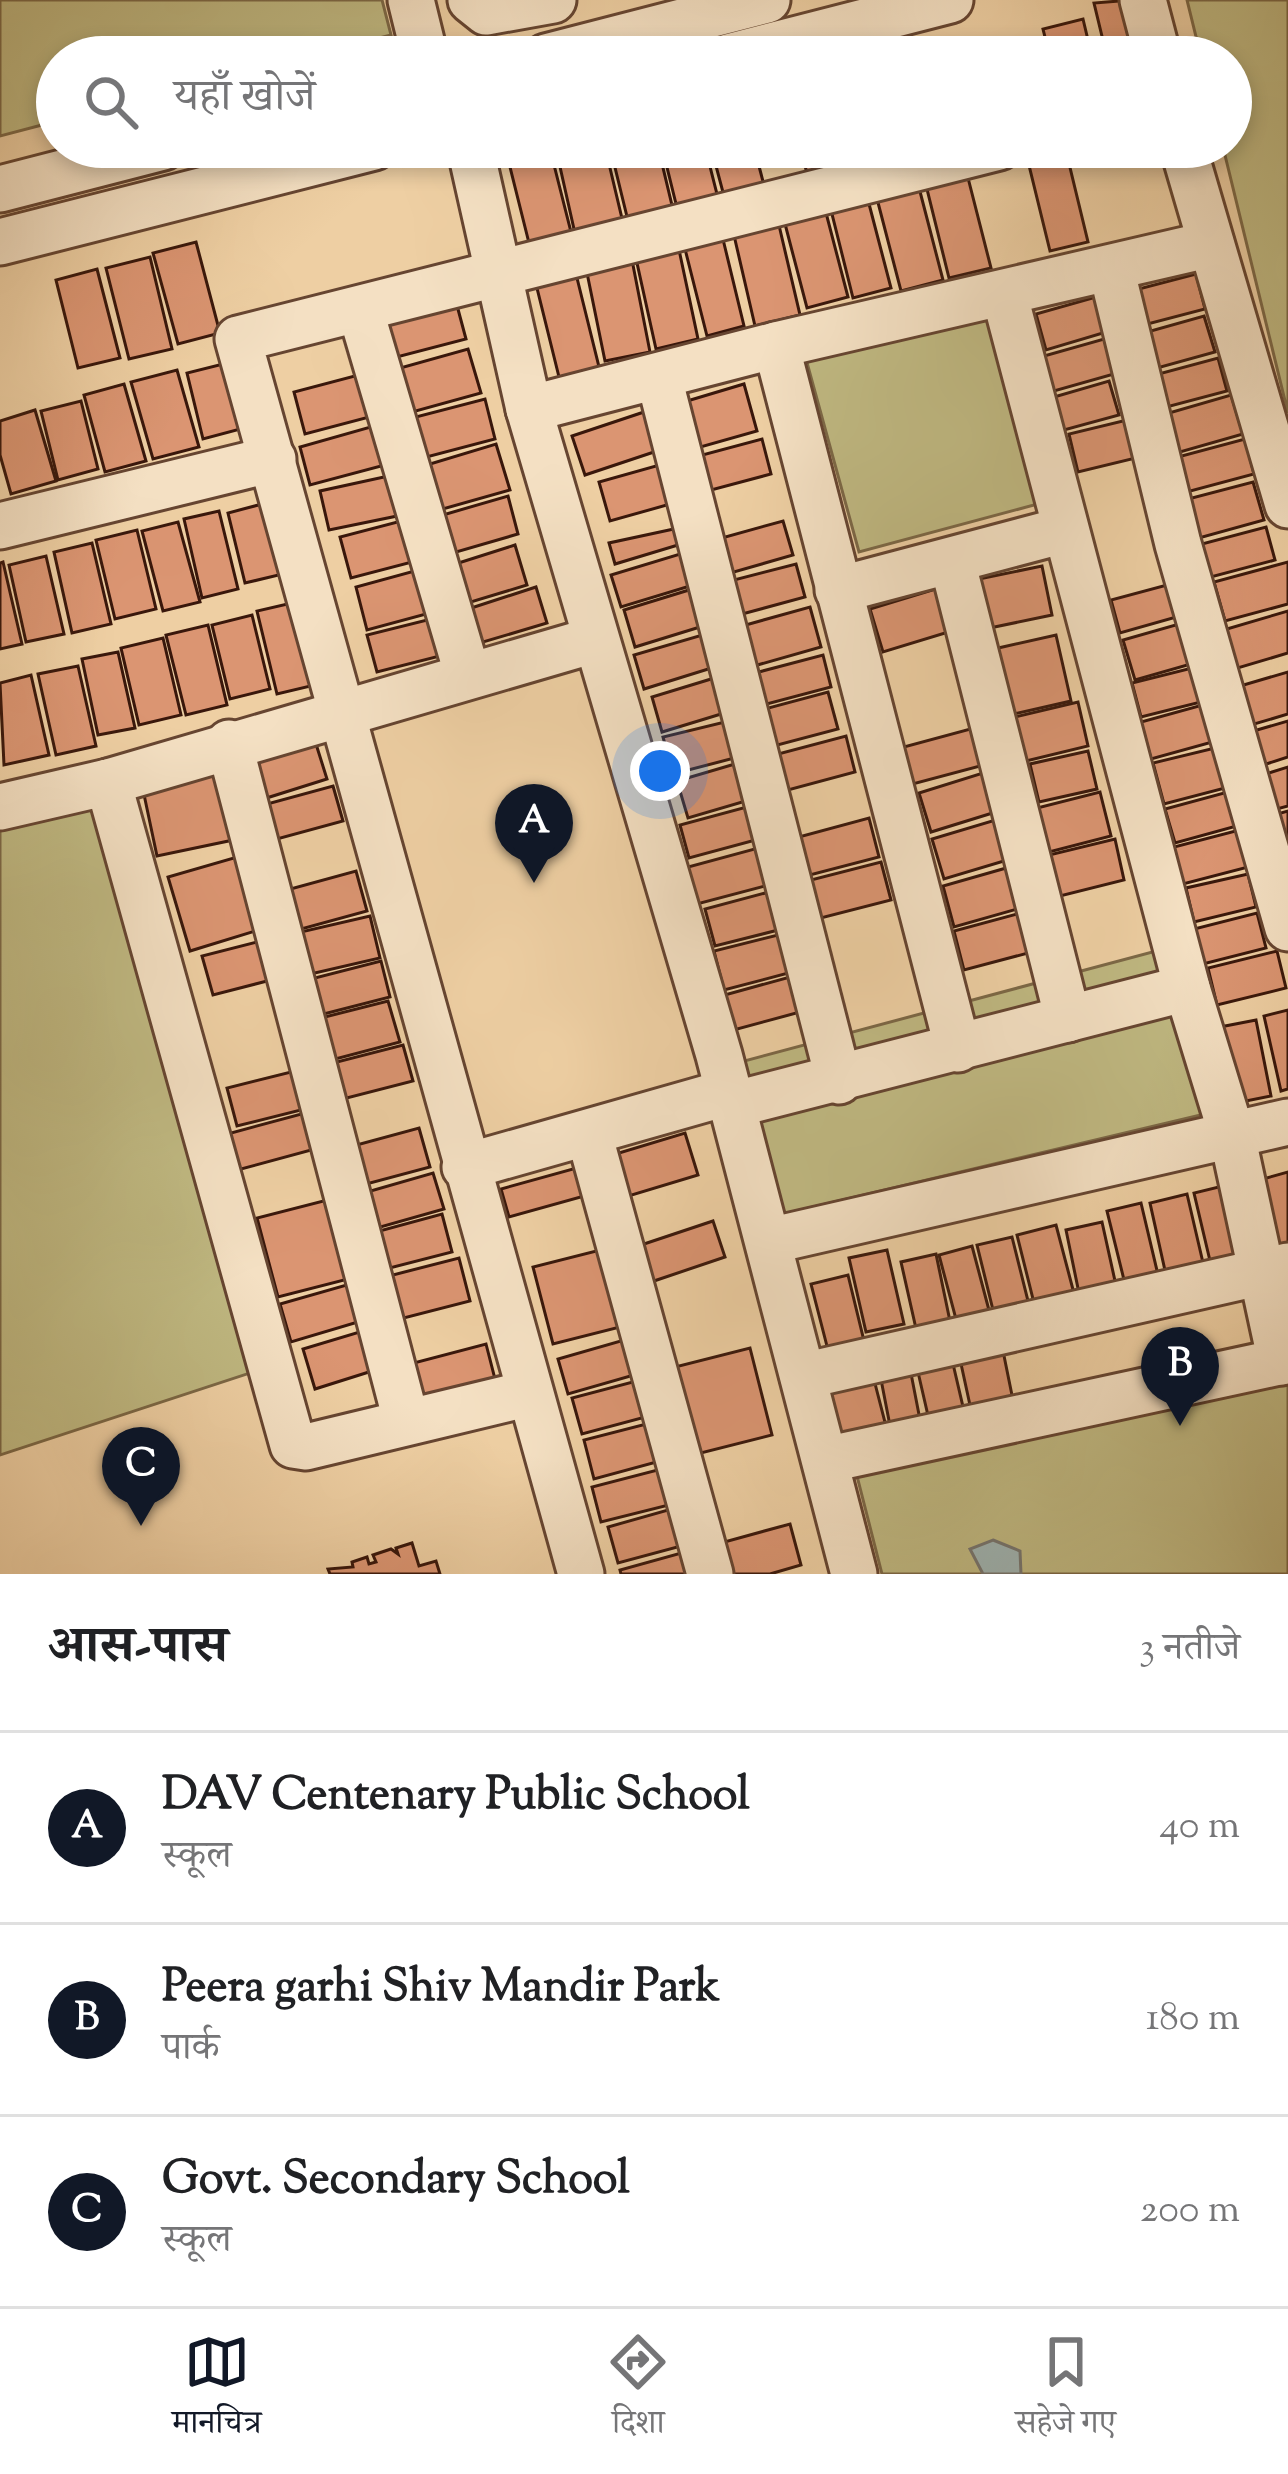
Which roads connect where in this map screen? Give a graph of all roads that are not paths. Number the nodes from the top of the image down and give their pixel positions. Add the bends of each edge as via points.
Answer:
1 (411, 0) edge
2 (471, 0) edge
3 (553, 0) edge
4 (766, 0) edge
5 (950, 0) edge
6 (1143, 0) edge
7 (600, 21) edge
8 (420, 36) edge
9 (810, 36) edge
10 (1152, 36) edge
11 (82, 168) edge
12 (291, 168) edge
13 (475, 168) edge
14 (916, 168) edge
15 (1189, 168) edge
16 (0, 189) edge
17 (0, 242) edge
18 (1211, 244) junction
19 (1111, 268) junction
20 (500, 274) junction
21 (1004, 292) junction
22 (360, 309) junction
23 (776, 345) junction
24 (659, 378) junction
25 (529, 409) junction
26 (273, 459) junction
27 (1288, 505) edge
28 (0, 526) edge
29 (1064, 530) junction
30 (952, 561) junction
31 (838, 590) junction
32 (594, 640) junction
33 (468, 676) junction
34 (344, 711) junction
35 (229, 743) junction
36 (107, 782) junction
37 (0, 807) edge
38 (1288, 928) edge
39 (1187, 988) junction
40 (1067, 1019) junction
41 (958, 1049) junction
42 (839, 1081) junction
43 (731, 1099) junction
44 (1288, 1122) edge
45 (589, 1134) junction
46 (1232, 1135) junction
47 (465, 1167) junction
48 (769, 1240) junction
49 (1275, 1269) edge
50 (1285, 1361) edge
51 (803, 1376) junction
52 (530, 1393) junction
53 (406, 1420) junction
54 (825, 1460) junction
55 (580, 1574) edge
56 (710, 1574) edge
57 (854, 1574) edge

1 - 8 street
2 - 3 street via 486,12
4 - 7 street
5 - 9 street
6 - 10 street
11 - 16 street
12 - 17 street
13 - 20 street
14 - 20 street
15 - 18 street
18 - 19 street
18 - 27 street
19 - 21 street
19 - 38 street via 1178,544
20 - 22 street
20 - 25 street
21 - 23 street
21 - 29 street
22 - 26 street via 238,339
22 - 33 street
23 - 24 street
23 - 31 street
24 - 25 street
24 - 42 street
25 - 32 street
26 - 28 street
26 - 34 street
29 - 30 street
29 - 39 street
30 - 31 street
30 - 40 street
31 - 41 street
32 - 33 street
32 - 43 street
33 - 34 street
34 - 35 street
34 - 47 street
35 - 36 street
35 - 53 street
36 - 37 street
36 - 53 street via 286,1435 306,1447
39 - 40 street
39 - 46 street
40 - 41 street
41 - 42 street
42 - 43 street
43 - 45 street
43 - 48 street
44 - 46 street
45 - 47 street
45 - 56 street
46 - 48 street
46 - 49 street
47 - 52 street
48 - 51 street
49 - 50 street
49 - 51 street
50 - 54 street
51 - 54 street
52 - 53 street
52 - 55 street
54 - 57 street

